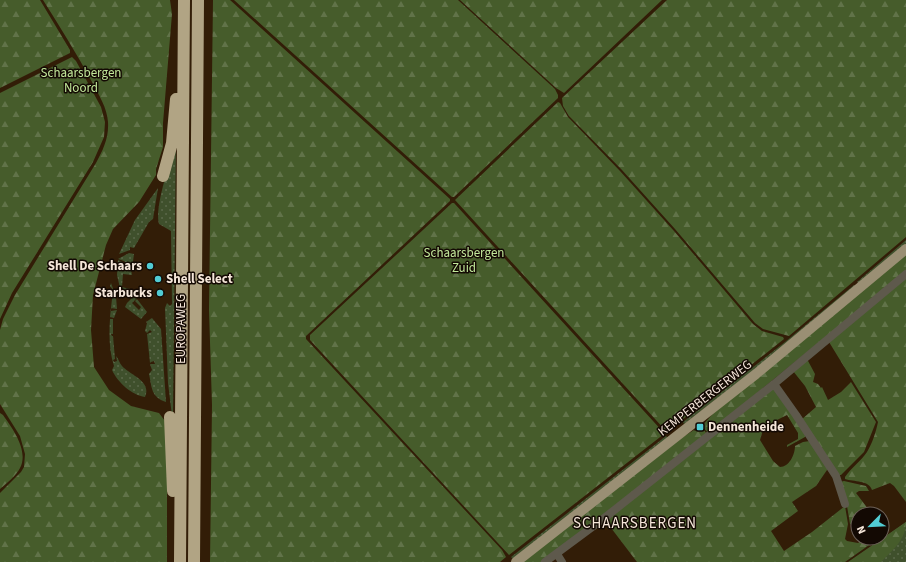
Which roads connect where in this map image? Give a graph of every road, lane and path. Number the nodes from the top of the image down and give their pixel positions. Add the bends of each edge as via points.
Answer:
1 (180, 0) edge
2 (184, 0) edge
3 (198, 0) edge
4 (163, 176) dead end
5 (906, 249) edge
6 (906, 274) edge
7 (774, 384) junction
8 (170, 417) dead end
9 (846, 504) dead end
10 (557, 554) junction
11 (173, 562) edge
12 (180, 562) edge
13 (194, 562) edge
14 (516, 562) edge
15 (545, 562) edge
16 (562, 562) edge

1 - 4 highway via 172,143
2 - 12 highway, EUROPAWEG
3 - 13 highway, EUROPAWEG
5 - 14 main road, KEMPERBERGERWEG via 756,374
6 - 7 street
7 - 9 street via 836,476
7 - 10 street
8 - 11 highway
10 - 15 street
10 - 16 street

